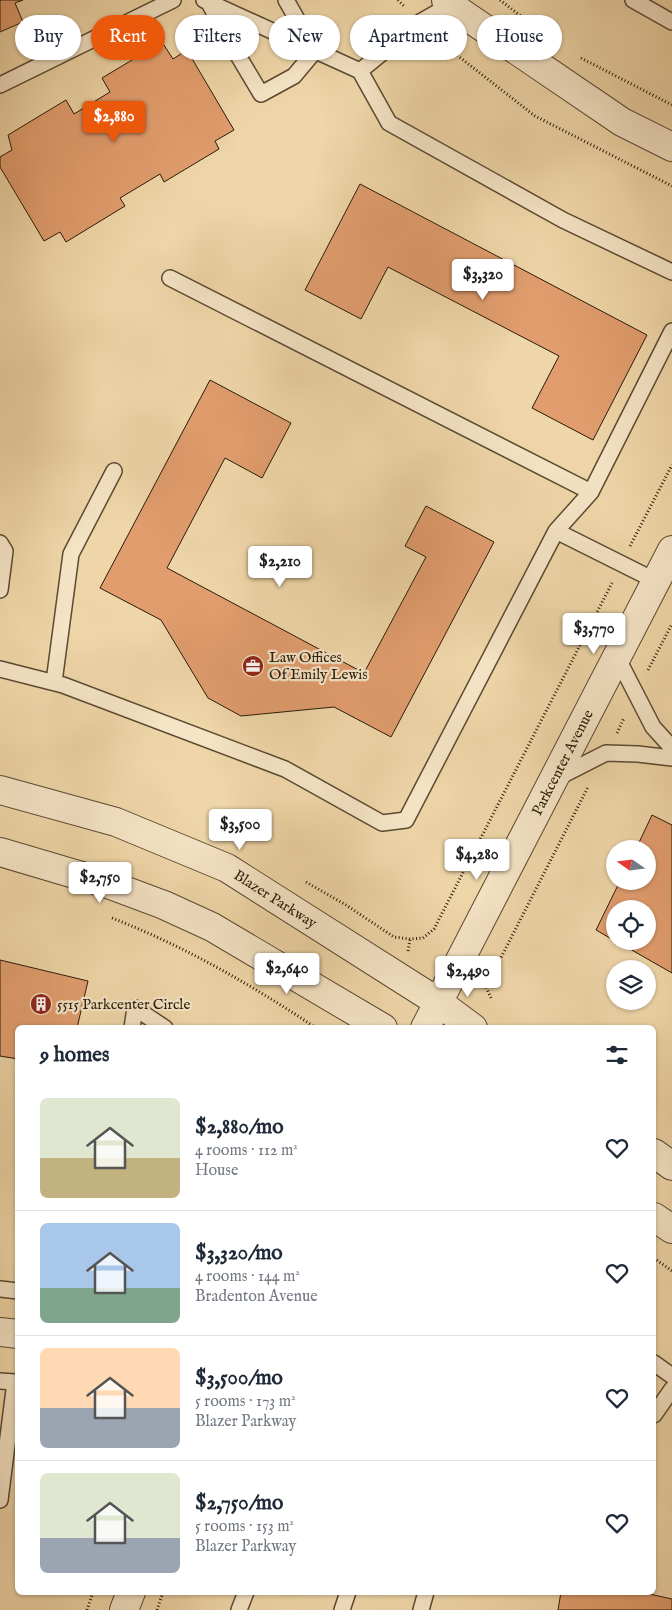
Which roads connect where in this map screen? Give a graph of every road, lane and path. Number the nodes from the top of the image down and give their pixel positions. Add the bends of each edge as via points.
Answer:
1 (173, 0) edge
2 (286, 0) edge
3 (398, 0) edge
4 (500, 0) edge
5 (633, 0) edge
6 (207, 2) edge
7 (450, 2) edge
8 (294, 15) edge
9 (413, 15) edge
10 (430, 15) edge
11 (520, 15) edge
12 (672, 22) edge
13 (269, 30) edge
14 (576, 55) dead end
15 (307, 60) edge
16 (335, 60) edge
17 (373, 60) edge
18 (463, 60) edge
19 (360, 71) junction
20 (0, 86) edge
21 (672, 105) edge
22 (672, 148) edge
23 (672, 186) edge
24 (672, 272) edge
25 (170, 278) dead end
26 (672, 331) edge
27 (672, 465) edge
28 (114, 471) dead end
29 (591, 492) junction
30 (556, 531) junction
31 (0, 543) edge
32 (672, 550) edge
33 (622, 563) junction
34 (656, 580) junction
35 (0, 590) edge
36 (672, 624) edge
37 (617, 657) junction
38 (0, 669) edge
39 (54, 682) junction
40 (636, 695) junction
41 (672, 748) edge
42 (606, 753) junction
43 (672, 758) edge
44 (553, 780) junction
45 (0, 790) edge
46 (0, 852) edge
47 (103, 915) dead end
48 (410, 939) dead end
49 (491, 998) dead end
50 (438, 1002) junction
51 (132, 1025) edge
52 (160, 1025) edge
53 (311, 1025) edge
54 (378, 1025) edge
55 (426, 1025) edge
56 (470, 1025) edge
57 (656, 1154) edge
58 (672, 1166) edge
59 (656, 1218) edge
60 (672, 1230) edge
61 (656, 1259) edge
62 (672, 1271) edge
63 (0, 1289) edge
64 (15, 1291) edge
65 (0, 1332) edge
66 (15, 1334) edge
67 (656, 1364) edge
68 (672, 1376) edge
69 (0, 1381) edge
70 (672, 1389) edge
71 (656, 1411) edge
72 (0, 1500) edge
73 (92, 1595) edge
74 (130, 1595) edge
75 (162, 1595) edge
76 (245, 1595) edge
77 (347, 1595) edge
78 (425, 1595) edge
79 (87, 1610) edge
80 (124, 1610) edge
81 (158, 1610) edge
82 (239, 1610) edge
83 (342, 1610) edge
84 (420, 1610) edge

1 - 20 lane
2 - 8 lane
3 - 9 path
4 - 11 path
5 - 12 lane
6 - 13 lane
6 - 15 lane via 261,94 294,76
7 - 10 lane
7 - 22 street via 622,122
14 - 21 path
16 - 19 lane
17 - 19 lane
18 - 23 path via 535,116
19 - 24 lane via 389,123 563,220
25 - 29 lane
26 - 29 lane
27 - 33 path
28 - 39 lane via 70,554
29 - 30 lane
30 - 33 lane
30 - 39 lane via 406,820 382,822 285,769
31 - 35 lane via 5,551
32 - 34 street, Parkcenter Avenue
33 - 34 lane
33 - 48 path via 438,922 422,938
34 - 37 street, Parkcenter Avenue
36 - 40 path
37 - 40 lane
37 - 44 street, Parkcenter Avenue
38 - 39 lane
40 - 41 lane via 653,727
40 - 42 path
42 - 43 lane
42 - 44 lane
42 - 49 path via 486,987
44 - 50 street, Parkcenter Avenue
45 - 50 street, Blazer Parkway via 116,822 227,868
46 - 54 street via 164,904 212,927
47 - 53 path via 138,928 233,976
50 - 55 street, Parkcenter Avenue
50 - 56 street, Blazer Parkway
51 - 52 lane via 135,1008
57 - 58 street
59 - 60 street
61 - 62 path
63 - 64 lane
65 - 66 street
67 - 68 lane
69 - 72 lane via 14,1382
70 - 71 lane
73 - 79 path
74 - 80 street
75 - 81 path
76 - 82 lane
77 - 83 lane
78 - 84 lane

